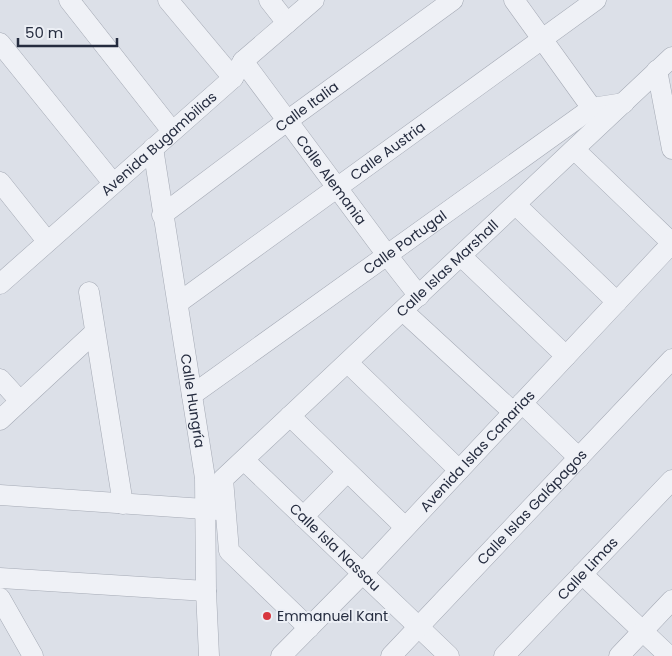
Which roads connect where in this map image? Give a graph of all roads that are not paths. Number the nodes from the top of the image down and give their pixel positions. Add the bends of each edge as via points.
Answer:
1 (69, 0) edge
2 (168, 0) edge
3 (269, 0) edge
4 (314, 0) edge
5 (453, 0) edge
6 (514, 0) edge
7 (596, 0) edge
8 (288, 23) junction
9 (542, 39) junction
10 (0, 43) edge
11 (672, 57) edge
12 (244, 61) junction
13 (657, 70) junction
14 (232, 78) junction
15 (597, 116) junction
16 (287, 120) junction
17 (172, 131) junction
18 (152, 148) junction
19 (672, 148) edge
20 (574, 150) junction
21 (0, 182) edge
22 (113, 183) junction
23 (336, 187) junction
24 (516, 205) junction
25 (162, 215) junction
26 (47, 241) junction
27 (672, 243) edge
28 (386, 255) junction
29 (461, 256) junction
30 (0, 284) edge
31 (89, 292) dead end
32 (419, 296) junction
33 (617, 302) junction
34 (178, 303) junction
35 (403, 311) junction
36 (95, 332) junction
37 (566, 356) junction
38 (672, 359) edge
39 (348, 362) junction
40 (0, 379) edge
41 (192, 395) junction
42 (20, 401) junction
43 (518, 408) junction
44 (290, 416) junction
45 (0, 420) edge
46 (579, 458) junction
47 (244, 460) junction
48 (459, 470) junction
49 (347, 472) junction
50 (672, 480) edge
51 (0, 495) edge
52 (123, 504) junction
53 (206, 509) junction
54 (226, 510) junction
55 (303, 517) junction
56 (406, 528) junction
57 (362, 574) junction
58 (582, 574) junction
59 (0, 578) edge
60 (206, 591) junction
61 (0, 598) edge
62 (672, 600) edge
63 (309, 628) junction
64 (419, 628) junction
65 (643, 631) junction
66 (33, 656) edge
67 (209, 656) edge
68 (281, 656) edge
69 (391, 656) edge
70 (448, 656) edge
71 (504, 656) edge
72 (619, 656) edge
73 (669, 656) edge

1 - 17 street
2 - 14 street
3 - 8 street
4 - 8 street, Avenida Bugambilias
5 - 16 street, Calle Italia
6 - 9 street
7 - 9 street, Calle Austria
8 - 12 street, Avenida Bugambilias
9 - 15 street
9 - 23 street, Calle Austria
10 - 22 street
11 - 13 street, Calle Islas Marshall
12 - 14 street, Avenida Bugambilias
12 - 16 street, Calle Alemania
13 - 15 street, Calle Islas Marshall via 624,103
13 - 19 street
14 - 17 street, Avenida Bugambilias
15 - 20 street, Calle Islas Marshall
15 - 28 street, Calle Portugal
16 - 23 street, Calle Alemania
16 - 25 street, Calle Italia
17 - 18 street, Avenida Bugambilias
18 - 22 street, Avenida Bugambilias
18 - 25 street, Calle Hungría
20 - 24 street, Calle Islas Marshall
20 - 27 street
21 - 26 street
22 - 26 street, Avenida Bugambilias
23 - 28 street, Calle Alemania
23 - 34 street, Calle Austria
24 - 29 street, Calle Islas Marshall
24 - 33 street
25 - 34 street, Calle Hungría
26 - 30 street, Avenida Bugambilias
27 - 33 street, Avenida Islas Canarias
28 - 32 street, Calle Alemania
28 - 41 street, Calle Portugal
29 - 32 street, Calle Islas Marshall
29 - 37 street
31 - 36 street
32 - 35 street, Calle Islas Marshall
33 - 37 street, Avenida Islas Canarias
34 - 41 street, Calle Hungría
35 - 39 street, Calle Islas Marshall
35 - 43 street
36 - 42 street
36 - 52 street
37 - 43 street, Avenida Islas Canarias
38 - 46 street, Calle Islas Galápagos
39 - 44 street, Calle Islas Marshall
39 - 48 street
40 - 42 street
41 - 53 street, Calle Hungría via 205,478
42 - 45 street
43 - 46 street
43 - 48 street, Avenida Islas Canarias
44 - 47 street, Calle Islas Marshall
44 - 49 street
46 - 64 street, Calle Islas Galápagos
47 - 54 street, Calle Islas Marshall via 223,479
47 - 55 street, Calle Isla Nassau
48 - 56 street, Avenida Islas Canarias
49 - 55 street
49 - 56 street
50 - 58 street, Calle Limas
51 - 52 street
52 - 53 street
53 - 54 street
53 - 60 street, Calle Hungría
54 - 63 street via 229,551
55 - 57 street, Calle Isla Nassau
56 - 57 street, Avenida Islas Canarias
57 - 63 street, Avenida Islas Canarias
57 - 64 street, Calle Isla Nassau
58 - 65 street
58 - 71 street, Calle Limas
59 - 60 street
60 - 67 street, Calle Hungría
61 - 66 street
62 - 65 street
63 - 68 street, Avenida Islas Canarias
64 - 69 street, Calle Islas Galápagos
64 - 70 street, Calle Isla Nassau
65 - 72 street
65 - 73 street

